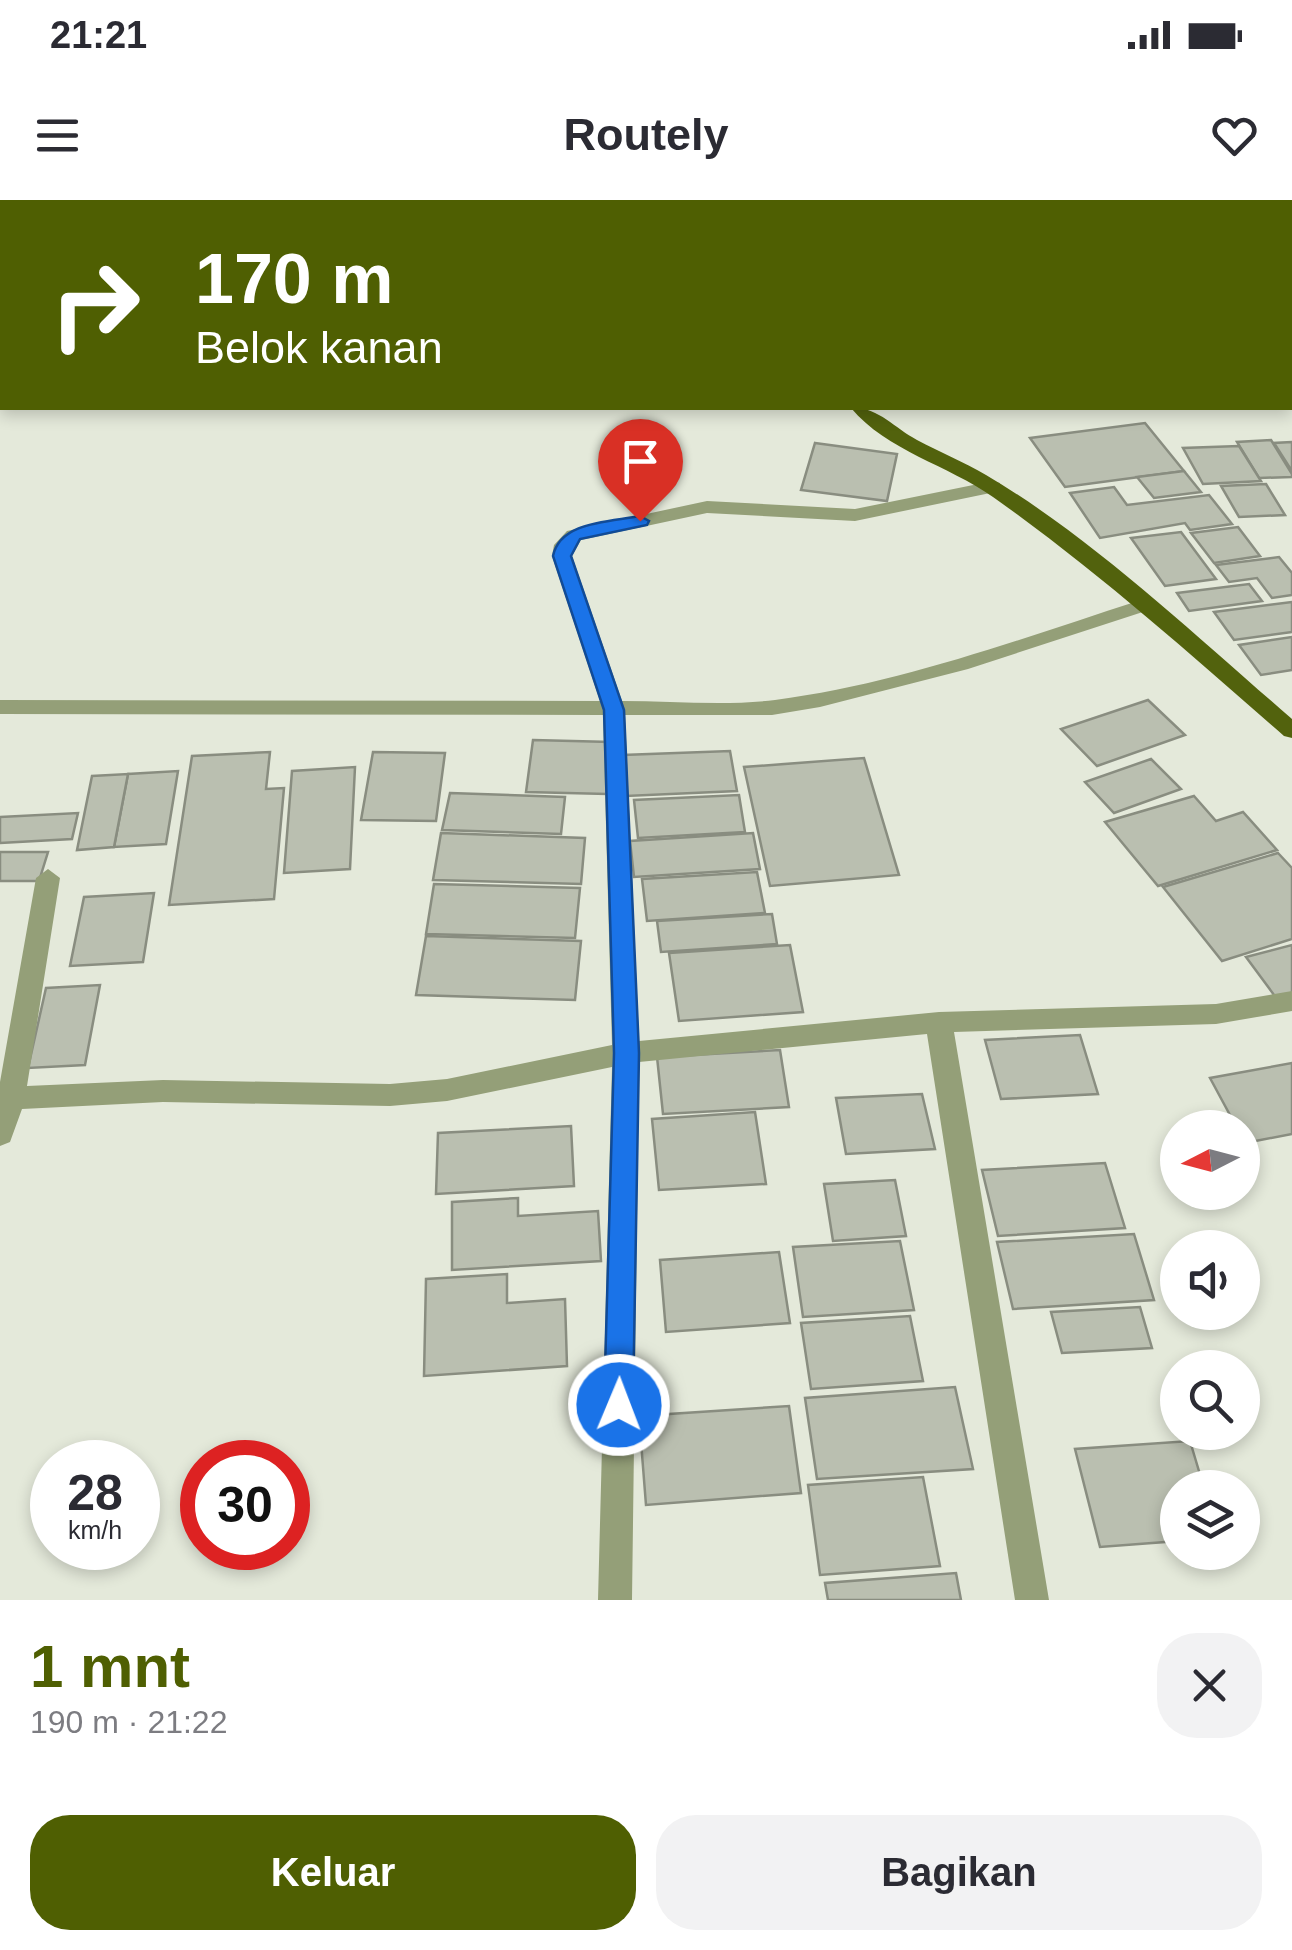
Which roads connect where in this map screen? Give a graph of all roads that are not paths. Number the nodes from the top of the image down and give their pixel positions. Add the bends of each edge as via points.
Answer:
1 (862, 410) edge
2 (993, 487) junction
3 (1145, 605) junction
4 (0, 707) edge
5 (614, 710) junction
6 (1292, 731) edge
7 (48, 878) dead end
8 (1292, 1000) edge
9 (939, 1022) junction
10 (626, 1053) junction
11 (5, 1099) edge
12 (0, 1134) edge
13 (615, 1600) edge
14 (1032, 1600) edge

1 - 2 main road via 884,432
2 - 3 main road
2 - 5 street via 855,515 706,507 574,535 562,556
3 - 5 street via 835,698 772,708
3 - 6 main road
4 - 5 street
5 - 10 street
7 - 11 street
8 - 9 street via 1216,1014
9 - 10 street
9 - 14 street
10 - 11 street via 448,1090 390,1095 163,1090
10 - 13 street
11 - 12 street

